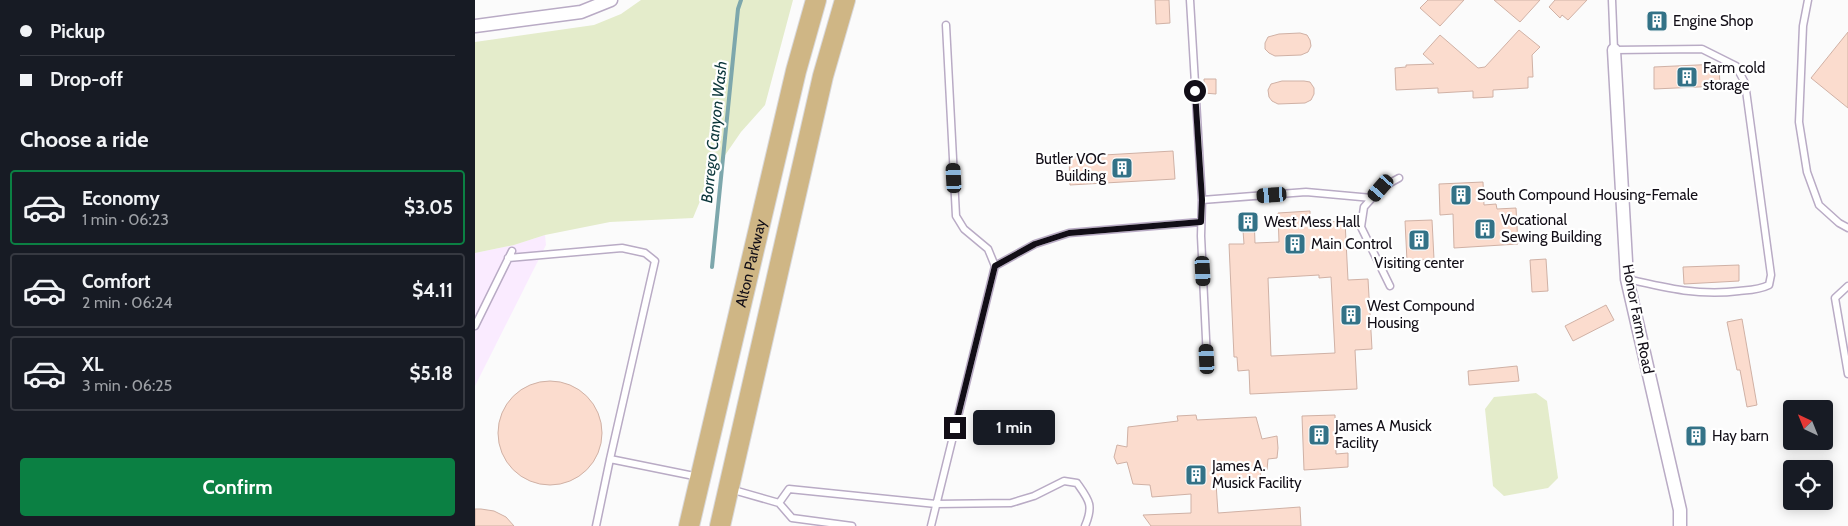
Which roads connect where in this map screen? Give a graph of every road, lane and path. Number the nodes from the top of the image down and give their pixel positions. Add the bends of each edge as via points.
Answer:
1 (611, 0) edge
2 (816, 0) edge
3 (845, 0) edge
4 (1190, 0) edge
5 (1612, 0) edge
6 (1808, 0) edge
7 (946, 25) dead end
8 (475, 26) edge
9 (1614, 50) junction
10 (1399, 178) dead end
11 (1372, 198) junction
12 (1202, 200) junction
13 (1201, 222) junction
14 (1848, 228) edge
15 (511, 251) dead end
16 (508, 258) junction
17 (995, 266) junction
18 (1627, 280) junction
19 (1390, 286) dead end
20 (1848, 286) edge
21 (475, 326) edge
22 (1207, 359) dead end
23 (1848, 374) edge
24 (610, 459) junction
25 (701, 478) junction
26 (729, 488) junction
27 (779, 503) junction
28 (936, 504) junction
29 (596, 526) edge
30 (689, 526) edge
31 (707, 526) edge
32 (720, 526) edge
33 (852, 526) edge
34 (931, 526) edge
35 (1085, 526) edge
36 (1680, 526) edge

1 - 8 street via 581,12
2 - 25 main road, Alton Parkway via 796,71
3 - 26 main road, Alton Parkway via 823,76
4 - 12 lane
5 - 9 lane
6 - 14 lane via 1803,26 1799,122 1807,172 1819,205
7 - 17 lane via 956,216 964,229 987,249
9 - 18 street, Honor Farm Road
9 - 18 lane via 1702,49 1735,66 1745,83 1771,275 1769,285 1761,289 1717,294 1684,292
10 - 11 lane via 1381,188
11 - 12 lane via 1307,192
11 - 19 lane via 1364,207 1361,227
12 - 13 lane
13 - 17 lane via 1069,233 1035,244
13 - 22 lane
15 - 16 lane
16 - 21 lane
16 - 24 lane via 622,248 645,253 655,261
17 - 28 lane
18 - 36 street, Honor Farm Road via 1681,510
20 - 23 lane via 1835,298
24 - 25 lane
24 - 29 lane
25 - 30 main road, Alton Parkway
25 - 31 main road via 714,487
26 - 27 lane
26 - 32 main road, Alton Parkway
27 - 28 lane via 789,489
27 - 33 lane via 792,518
28 - 34 lane
28 - 35 lane via 1011,503 1064,481 1077,483 1089,501 1090,514

